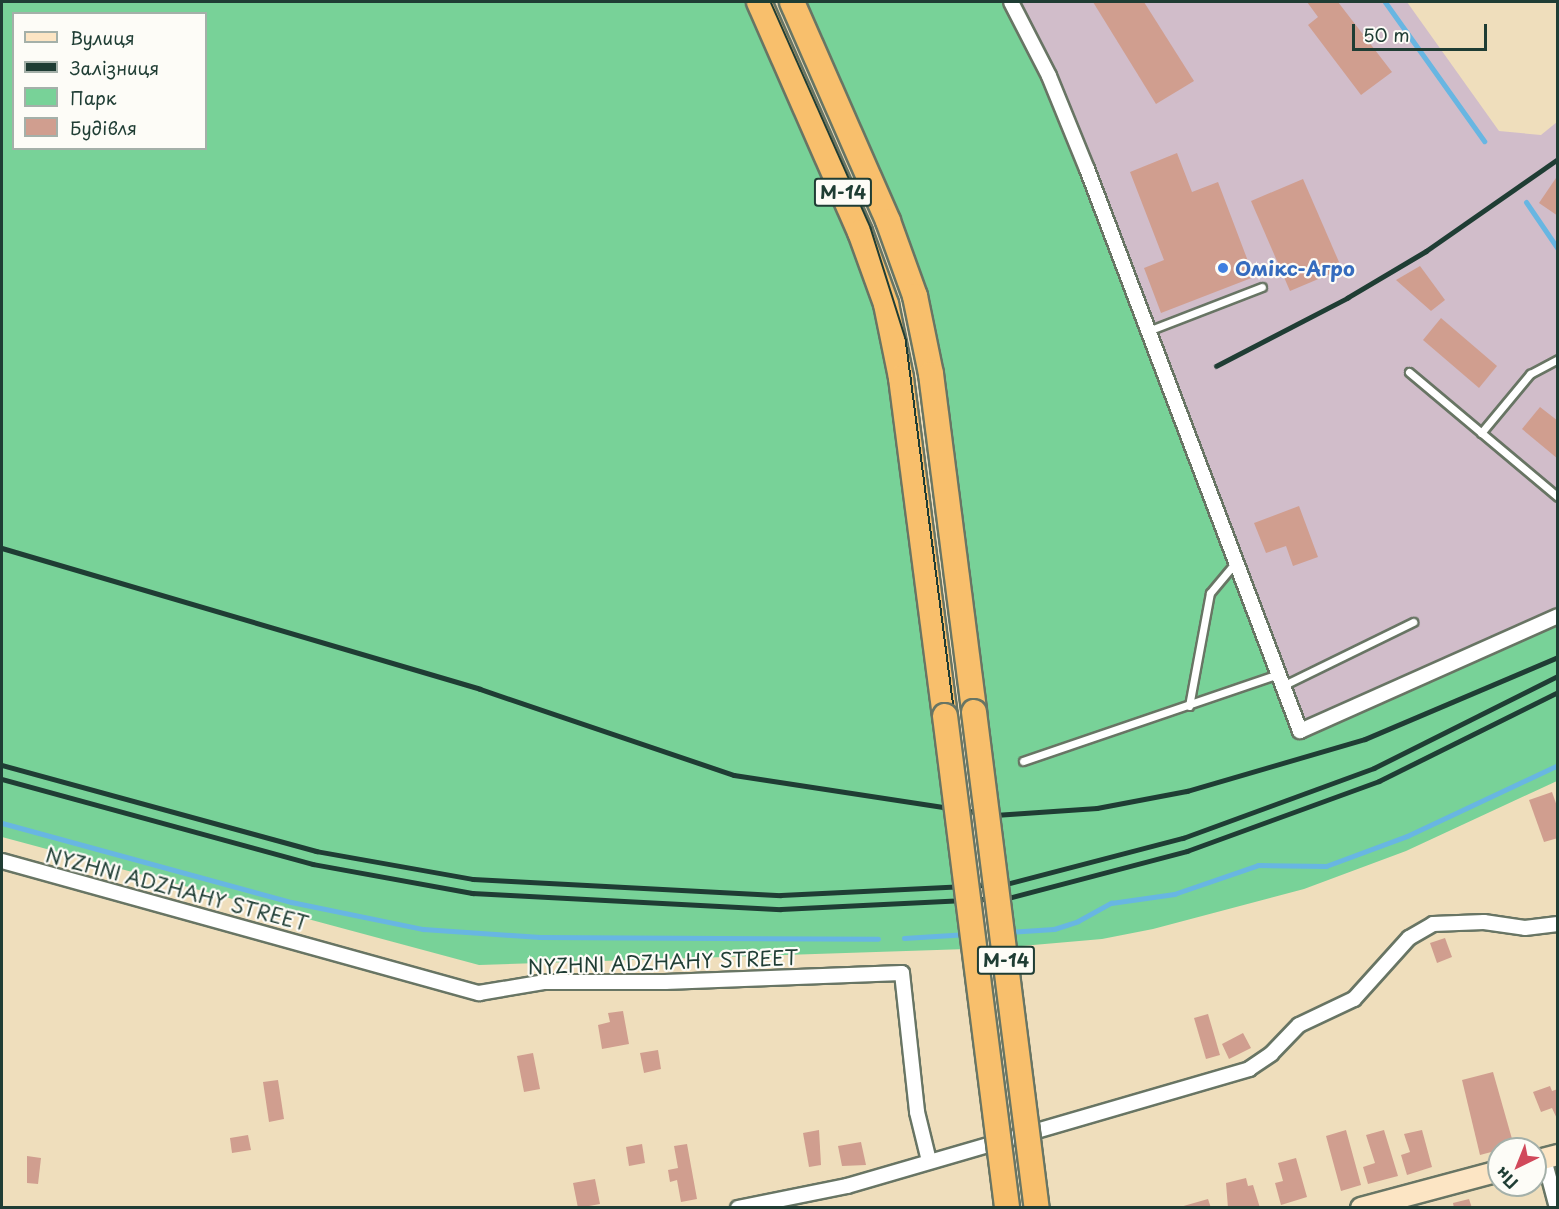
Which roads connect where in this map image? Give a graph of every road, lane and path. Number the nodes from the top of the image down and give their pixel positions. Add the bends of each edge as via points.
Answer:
1 (759, 2) edge
2 (792, 2) edge
3 (1011, 2) edge
4 (1262, 287) dead end
5 (1148, 331) junction
6 (1557, 359) edge
7 (1408, 372) dead end
8 (1480, 433) junction
9 (1557, 497) edge
10 (1236, 562) junction
11 (1557, 616) edge
12 (1413, 622) dead end
13 (1280, 680) junction
14 (1189, 706) junction
15 (1023, 761) dead end
16 (2, 861) edge
17 (1557, 924) edge
18 (929, 1161) junction
19 (1547, 1166) edge
20 (1487, 1174) edge
21 (738, 1208) edge
22 (1007, 1208) edge
23 (1037, 1208) edge
24 (1361, 1208) edge
25 (1557, 1208) edge

1 - 22 highway, М-14, bridge via 874,267 893,331
2 - 23 highway, М-14, bridge via 902,257 924,335
3 - 5 street via 1049,76
4 - 5 lane
5 - 10 street
6 - 8 lane via 1530,374
7 - 8 lane
8 - 9 lane
10 - 13 street
10 - 14 lane via 1210,593
11 - 13 street via 1299,731
12 - 13 lane
13 - 14 lane
14 - 15 lane
16 - 18 street, NYZHNI ADZHAHY STREET via 478,993 545,982 665,982 902,973 918,1112
17 - 18 street via 1524,928 1458,921 1433,924 1408,938 1354,999 1307,1019 1271,1054 1249,1069
18 - 21 street via 847,1186
19 - 25 street
20 - 24 main road

